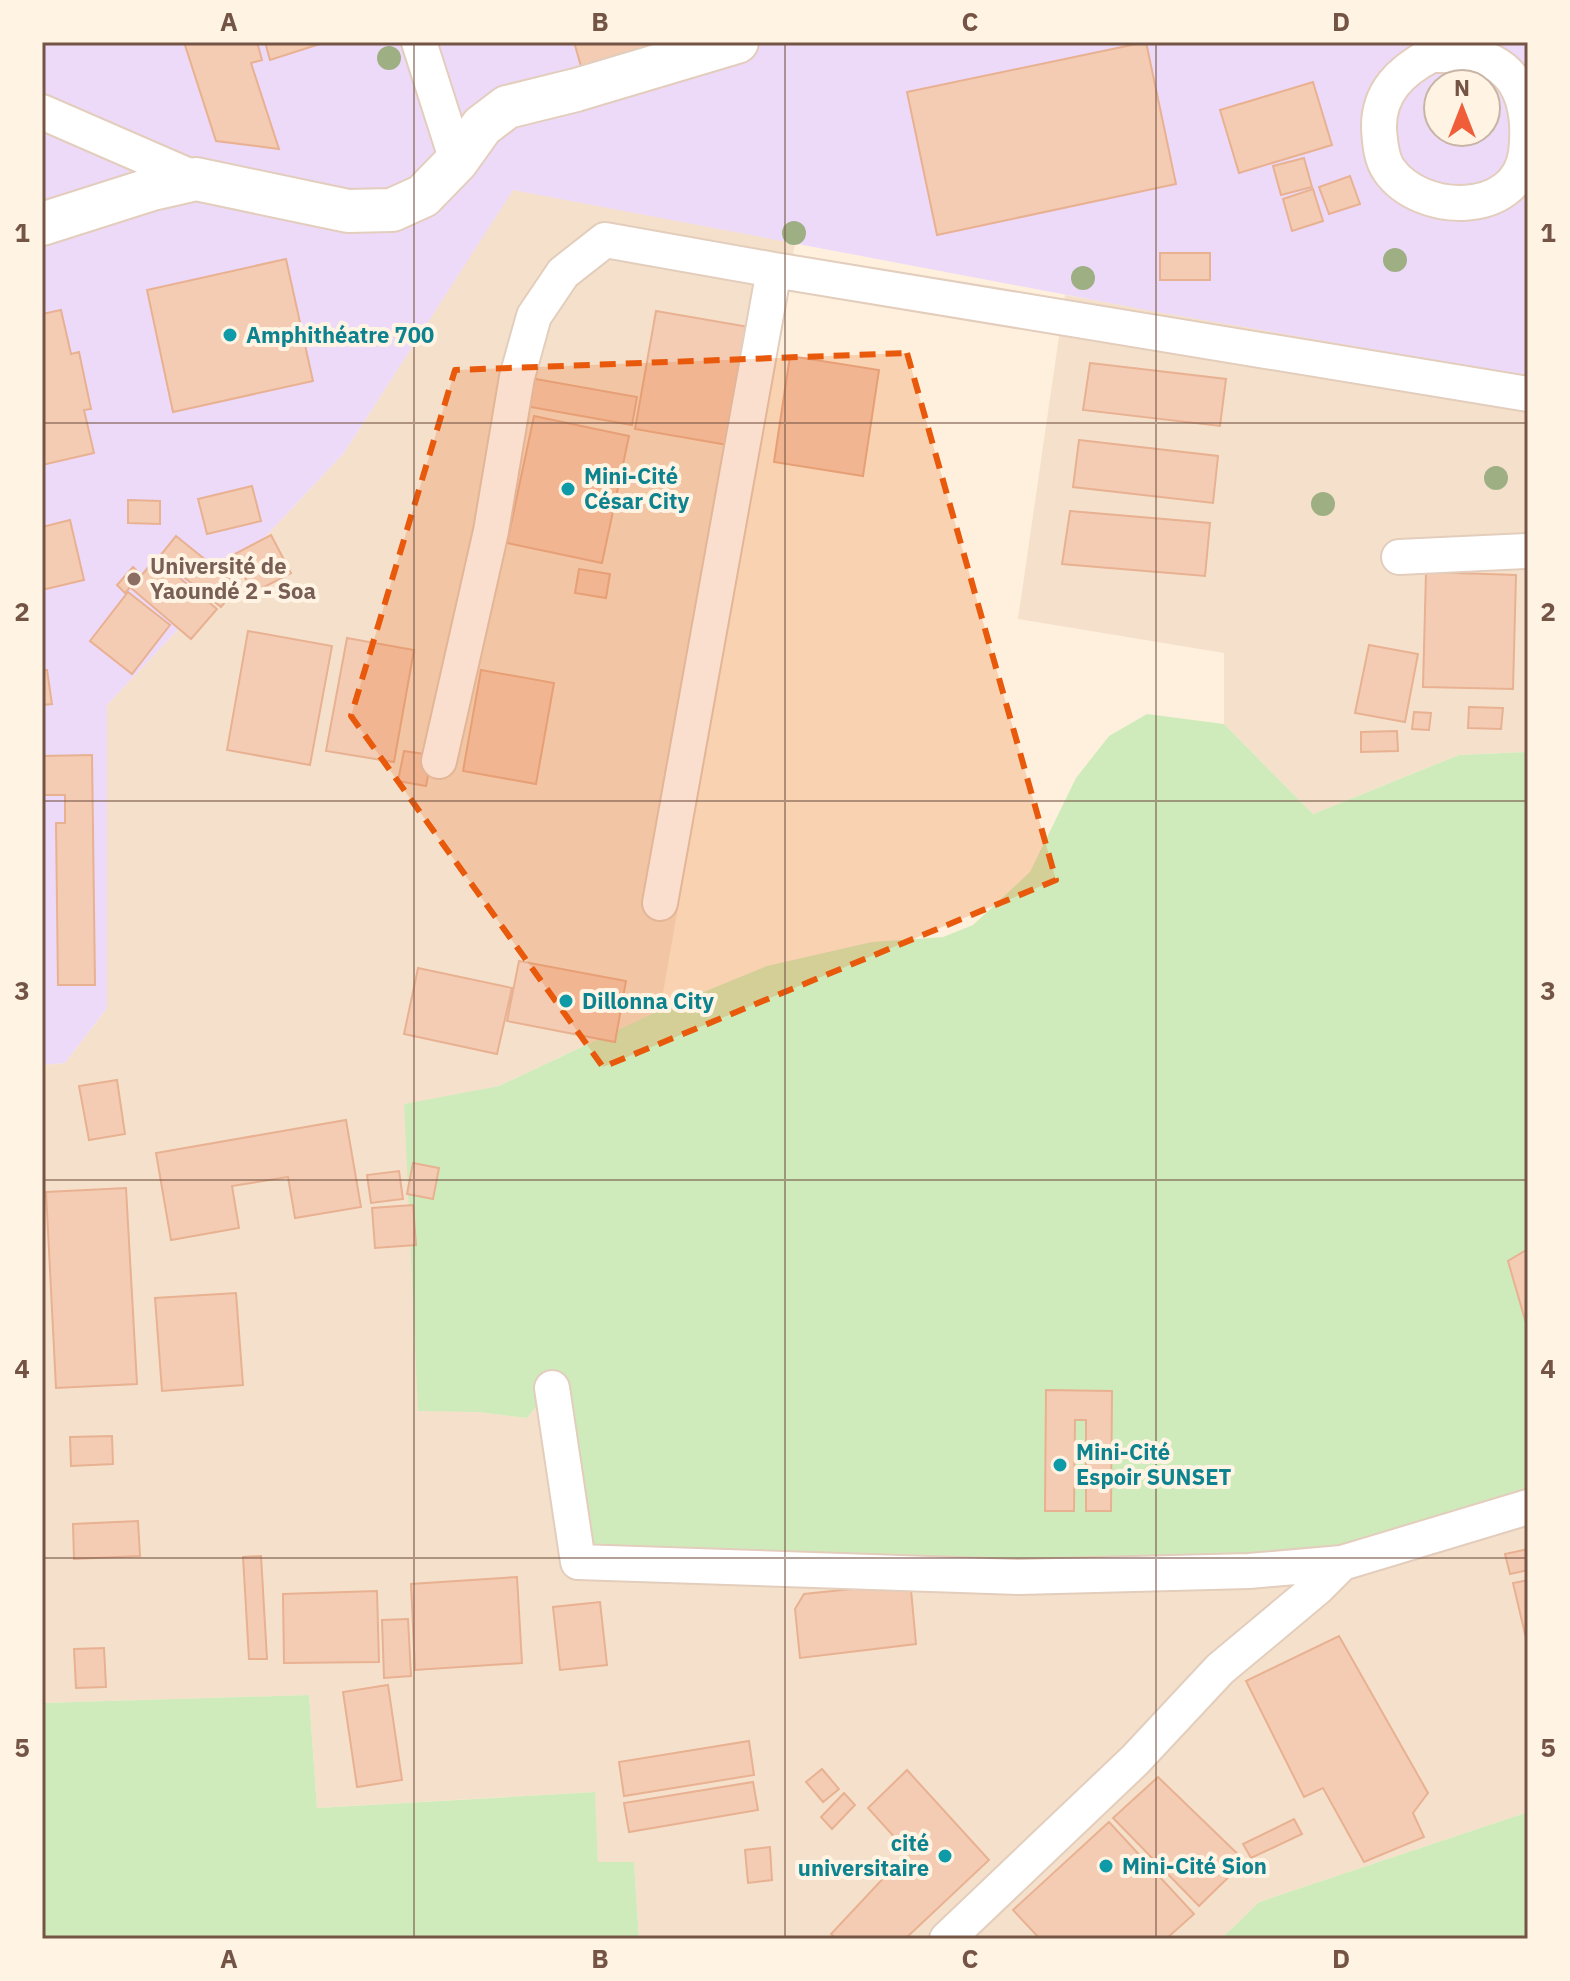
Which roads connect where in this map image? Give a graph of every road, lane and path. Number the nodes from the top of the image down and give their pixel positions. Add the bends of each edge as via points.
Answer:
1 (419, 42) edge
2 (737, 42) edge
3 (1430, 48) edge
4 (42, 112) edge
5 (457, 161) junction
6 (196, 179) junction
7 (42, 224) edge
8 (774, 270) junction
9 (1528, 394) edge
10 (1528, 551) edge
11 (1399, 557) dead end
12 (439, 761) dead end
13 (660, 903) dead end
14 (552, 1388) dead end
15 (1528, 1507) edge
16 (1342, 1563) junction
17 (947, 1939) edge

1 - 5 street
2 - 5 street via 507,107 482,126
3 - 3 street via 1390,86 1381,104 1381,151 1389,171 1411,190 1433,200 1478,202 1504,191 1526,156 1523,99 1511,78 1492,63
4 - 6 street
5 - 6 street via 423,196 392,210 348,211
6 - 7 street
8 - 9 street
8 - 12 street via 605,240 563,273 534,316 517,377 491,531
8 - 13 street
10 - 11 street
14 - 16 street via 578,1562 1019,1577
15 - 16 street
16 - 17 street via 1220,1669 1135,1760

